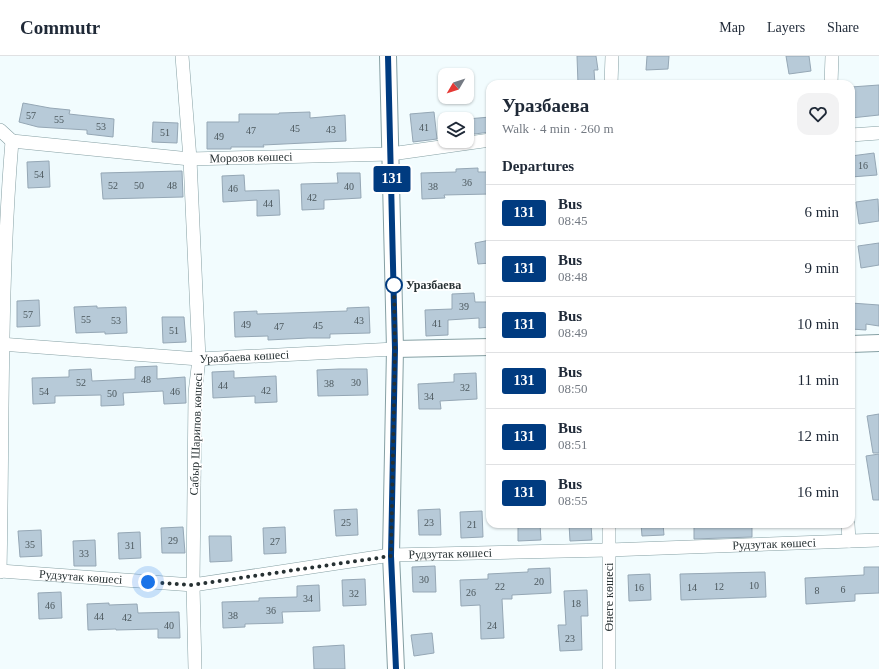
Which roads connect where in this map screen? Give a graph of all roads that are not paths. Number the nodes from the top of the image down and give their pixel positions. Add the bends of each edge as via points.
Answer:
1 (182, 56) edge
2 (388, 56) edge
3 (612, 56) edge
4 (832, 56) edge
5 (612, 80) edge
6 (831, 80) edge
7 (0, 130) edge
8 (879, 133) edge
9 (855, 135) edge
10 (12, 140) junction
11 (486, 141) edge
12 (391, 154) junction
13 (190, 159) junction
14 (879, 343) edge
15 (1, 344) edge
16 (855, 344) edge
17 (486, 347) edge
18 (395, 349) junction
19 (199, 359) junction
20 (609, 528) edge
21 (848, 528) edge
22 (879, 540) edge
23 (849, 541) junction
24 (609, 550) junction
25 (391, 556) junction
26 (0, 571) edge
27 (192, 585) junction
28 (195, 669) edge
29 (396, 669) edge
30 (609, 669) edge

1 - 13 street, Сабыр Шарипов көшесі
2 - 12 street
3 - 5 street
4 - 6 street
7 - 10 street
8 - 9 street
10 - 13 street, Морозов көшесі
10 - 15 street
11 - 12 street, Морозов көшесі
12 - 13 street, Морозов көшесі
12 - 18 street
13 - 19 street, Сабыр Шарипов көшесі
14 - 16 street
15 - 19 street, Уразбаева көшесі
15 - 26 street
17 - 18 street, Уразбаева көшесі
18 - 19 street, Уразбаева көшесі
18 - 25 street
19 - 27 street, Сабыр Шарипов көшесі via 195,393
20 - 24 street, Өнеге көшесі
21 - 23 street
22 - 23 street, Рудзутак көшесі
23 - 24 street, Рудзутак көшесі
24 - 25 street, Рудзутак көшесі
24 - 30 street, Өнеге көшесі
25 - 27 street, Рудзутак көшесі
25 - 29 street
26 - 27 street, Рудзутак көшесі
27 - 28 street, Сабыр Шарипов көшесі

